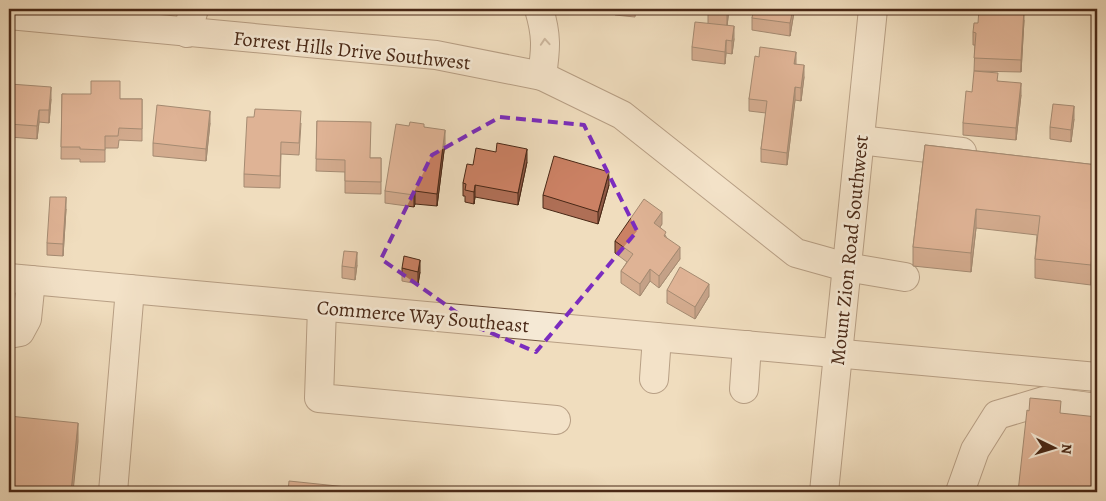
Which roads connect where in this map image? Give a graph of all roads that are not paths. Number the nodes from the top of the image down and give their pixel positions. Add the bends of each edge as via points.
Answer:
1 (539, 9) edge
2 (873, 9) edge
3 (9, 15) edge
4 (191, 21) edge
5 (542, 76) junction
6 (860, 140) junction
7 (988, 155) edge
8 (846, 267) junction
9 (905, 277) dead end
10 (20, 279) edge
11 (130, 289) junction
12 (322, 307) junction
13 (9, 334) edge
14 (657, 337) junction
15 (747, 345) junction
16 (838, 354) junction
17 (1097, 377) edge
18 (654, 379) dead end
19 (744, 389) dead end
20 (1097, 408) edge
21 (556, 420) dead end
22 (113, 492) edge
23 (824, 492) edge
24 (960, 492) edge

5 -> 1 street via 546,47
2 - 6 street, Mount Zion Road Southwest
3 - 4 street, Forrest Hills Drive Southwest
4 - 5 street, Forrest Hills Drive Southwest via 436,55
5 - 8 street, Forrest Hills Drive Southwest via 622,115 796,253
6 - 7 street
6 - 8 street, Mount Zion Road Southwest
8 - 9 street, Forrest Hills Drive Southwest
8 - 16 street, Mount Zion Road Southwest
10 - 11 street, Commerce Way Southeast
10 - 13 street via 27,319 20,332
11 - 12 street, Commerce Way Southeast
11 - 22 street
12 - 14 street, Commerce Way Southeast
12 - 21 street via 319,398
14 - 15 street, Commerce Way Southeast
14 - 18 street
15 - 16 street, Commerce Way Southeast
15 - 19 street
16 - 17 street
16 - 23 street, Mount Zion Road Southwest
20 - 24 street via 1044,401 997,415 975,450

